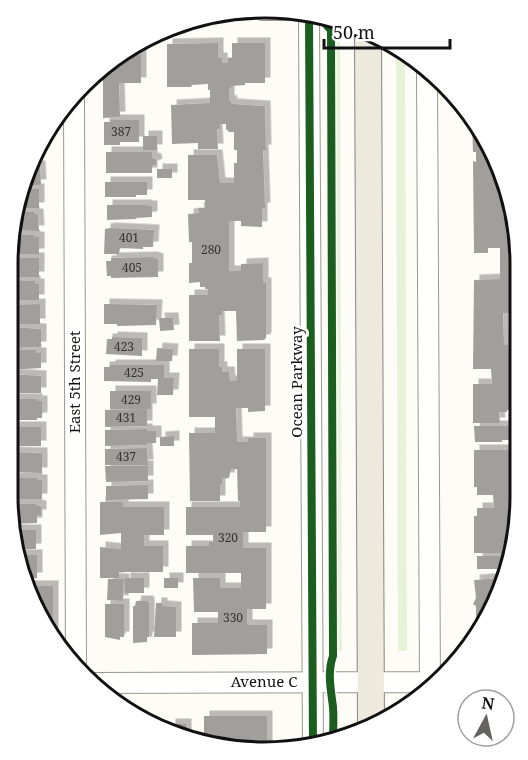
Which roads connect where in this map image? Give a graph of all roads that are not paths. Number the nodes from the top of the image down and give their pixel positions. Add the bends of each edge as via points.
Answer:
1 (309, 22) edge
2 (368, 41) edge
3 (427, 80) edge
4 (74, 108) edge
5 (75, 653) edge
6 (433, 675) edge
7 (313, 682) junction
8 (370, 682) junction
9 (104, 683) edge
10 (422, 684) edge
11 (371, 718) edge
12 (313, 737) edge

1 - 7 street, Ocean Parkway
2 - 8 main road
3 - 6 street
4 - 5 street, East 5th Street
7 - 8 street, Avenue C
7 - 9 street, Avenue C
7 - 12 street, Ocean Parkway
8 - 10 street, Avenue C
8 - 11 main road

